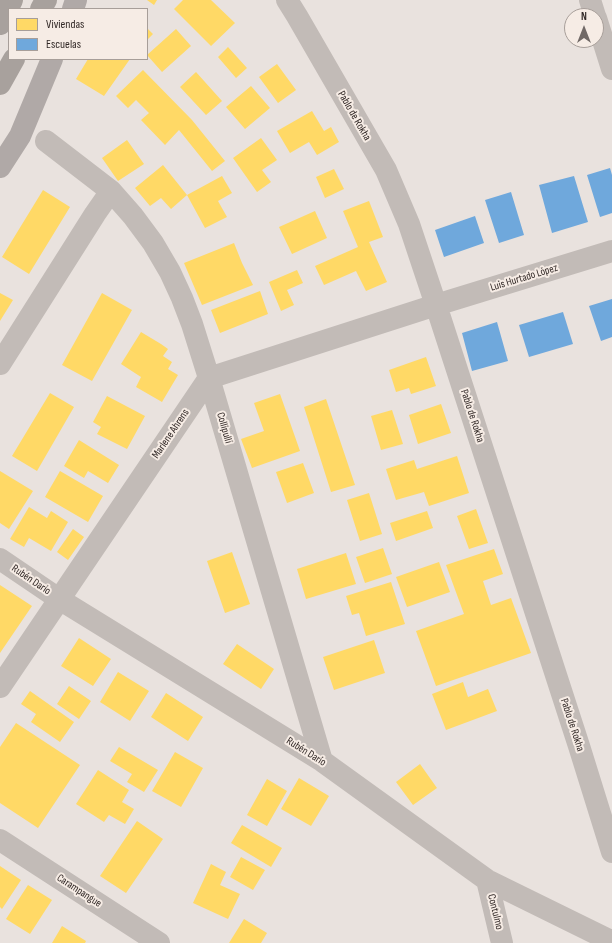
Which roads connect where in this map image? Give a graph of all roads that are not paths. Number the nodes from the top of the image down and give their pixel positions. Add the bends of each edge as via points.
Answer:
1 (12, 0) edge
2 (288, 0) edge
3 (0, 24) edge
4 (604, 43) edge
5 (13, 60) edge
6 (52, 60) edge
7 (612, 69) edge
8 (0, 84) edge
9 (46, 140) dead end
10 (0, 167) edge
11 (111, 191) junction
12 (612, 251) edge
13 (436, 305) junction
14 (0, 364) edge
15 (209, 378) junction
16 (0, 559) edge
17 (59, 599) junction
18 (0, 688) edge
19 (322, 761) junction
20 (0, 840) edge
21 (612, 852) edge
22 (487, 880) junction
23 (612, 940) edge
24 (159, 943) edge
25 (502, 943) edge

1 - 3 highway
2 - 13 street, Pablo de Rokha via 386,170 409,224
4 - 7 street
5 - 8 highway
6 - 10 main road via 20,136
9 - 11 street, Collipulli
11 - 14 street
11 - 15 street, Collipulli via 153,243 170,272 192,324
12 - 13 street, Luis Hurtado López
13 - 15 street
13 - 21 street, Pablo de Rokha
15 - 17 street, Marlene Ahrens
15 - 19 street, Collipulli
16 - 17 street, Rubén Darío
17 - 18 street, Marlene Ahrens
17 - 19 street, Rubén Darío
19 - 22 street, Rubén Darío
20 - 24 street, Carampangue
22 - 23 street, Rubén Darío
22 - 25 street, Contulmo

